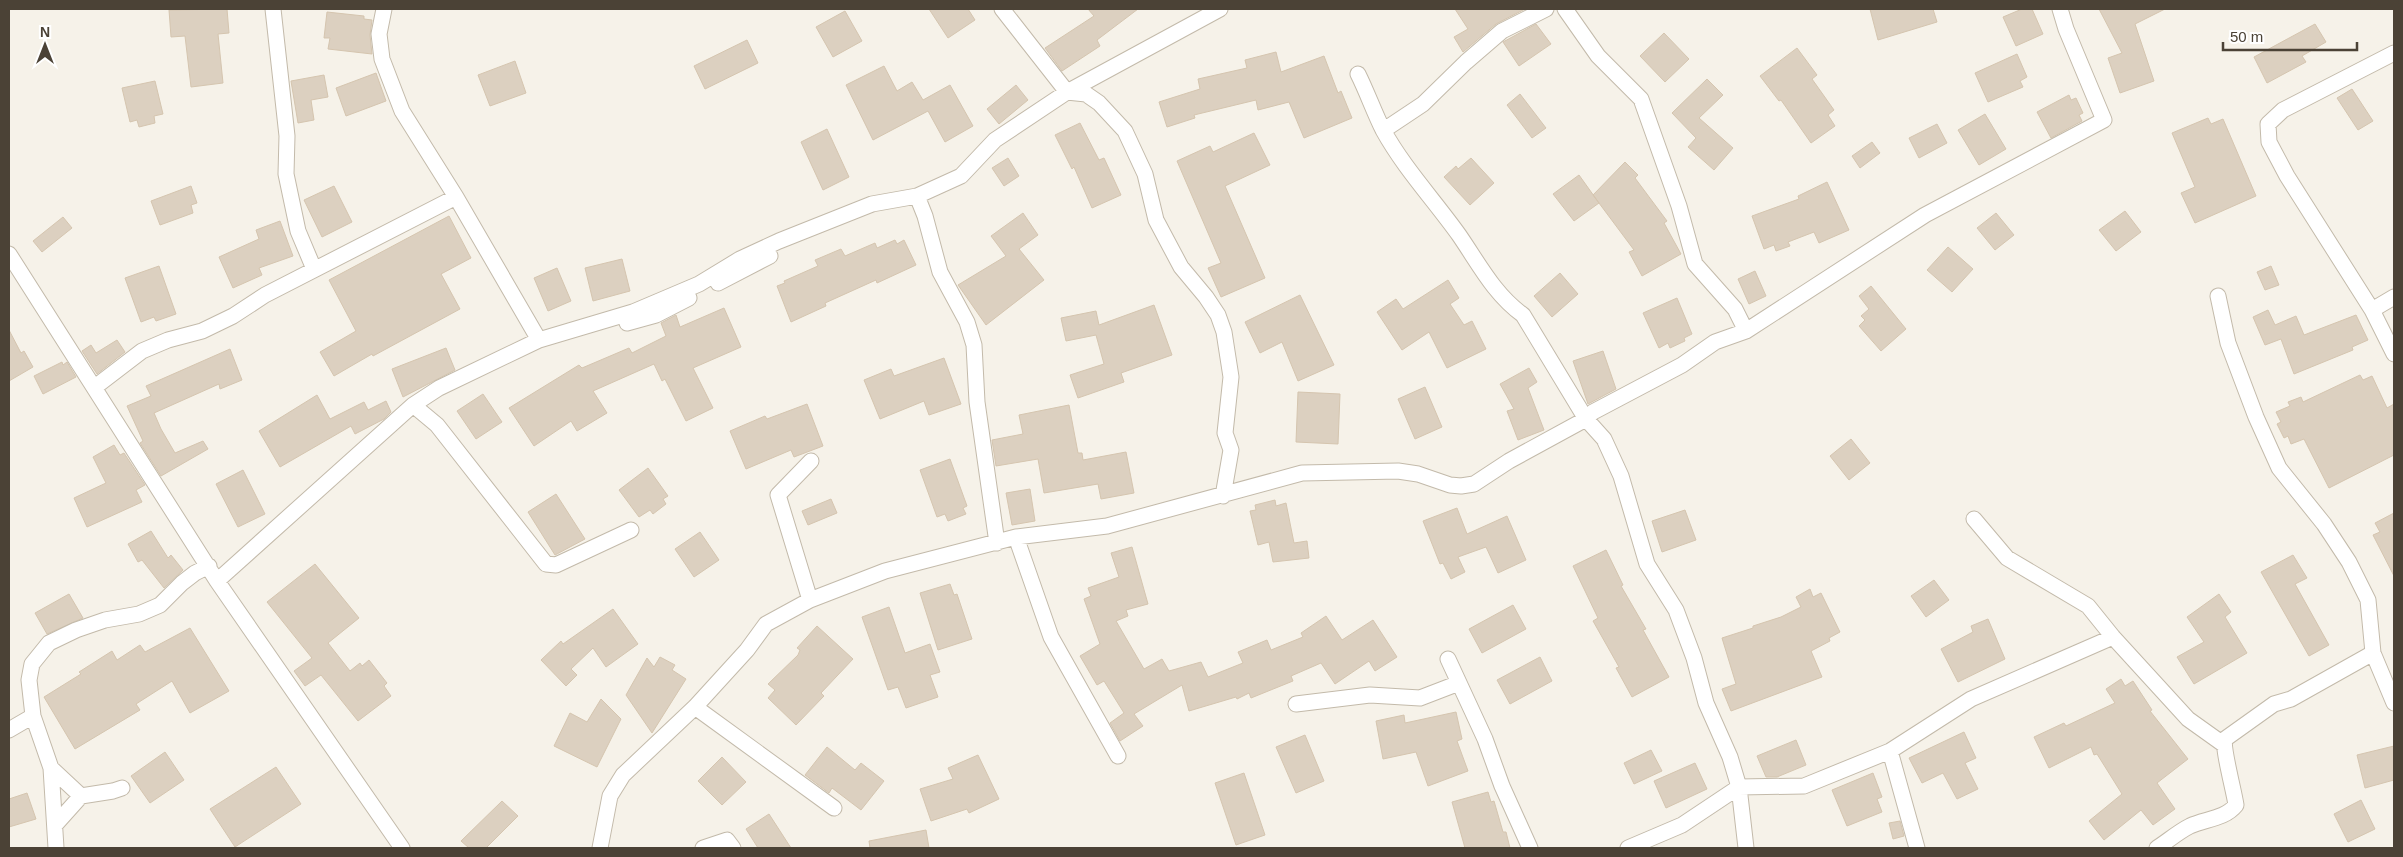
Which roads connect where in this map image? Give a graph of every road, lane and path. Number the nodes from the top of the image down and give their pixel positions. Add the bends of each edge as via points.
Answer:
1 (273, 9) edge
2 (384, 9) edge
3 (1002, 9) edge
4 (1220, 9) edge
5 (1546, 9) edge
6 (1565, 9) edge
7 (2060, 9) edge
8 (2394, 53) edge
9 (1358, 74) dead end
10 (1067, 92) junction
11 (1384, 130) junction
12 (917, 196) junction
13 (456, 197) junction
14 (9, 254) edge
15 (770, 256) dead end
16 (314, 269) junction
17 (2218, 296) dead end
18 (2394, 297) edge
19 (2372, 310) junction
20 (1746, 331) junction
21 (540, 343) junction
22 (2394, 354) edge
23 (94, 386) junction
24 (413, 404) junction
25 (1586, 419) junction
26 (810, 461) dead end
27 (1223, 496) junction
28 (1974, 519) dead end
29 (631, 530) dead end
30 (1016, 537) junction
31 (997, 543) junction
32 (209, 566) junction
33 (217, 581) junction
34 (810, 600) junction
35 (2113, 637) junction
36 (2373, 653) junction
37 (1448, 660) dead end
38 (1459, 683) junction
39 (2394, 703) edge
40 (1296, 704) dead end
41 (695, 707) junction
42 (33, 716) junction
43 (9, 730) edge
44 (2223, 744) junction
45 (1890, 751) junction
46 (1118, 756) dead end
47 (52, 768) junction
48 (1739, 787) junction
49 (122, 788) dead end
50 (81, 796) junction
51 (834, 808) dead end
52 (55, 825) junction
53 (56, 848) edge
54 (402, 848) edge
55 (600, 848) edge
56 (704, 848) edge
57 (733, 848) edge
58 (1530, 848) edge
59 (1628, 848) edge
60 (1746, 848) edge
61 (1917, 848) edge
62 (2157, 848) edge

1 - 16 street via 287,136 286,174 298,232
2 - 13 street via 379,34 382,59 391,85 402,111
3 - 10 street
4 - 10 street
5 - 11 street via 1502,32 1422,104
6 - 20 street via 1598,56 1641,98 1679,206 1694,264 1735,309
7 - 20 street via 2104,120 1925,215
8 - 19 street via 2283,110 2268,124 2269,142 2287,176
9 - 11 street
10 - 12 street via 995,140 961,176
10 - 27 street via 1086,94 1125,131 1145,174 1156,220 1181,267 1218,315 1231,377 1225,434 1231,450
11 - 25 street via 1487,279 1508,304 1523,315
12 - 21 street via 872,204 740,259 699,284 632,312
12 - 31 street via 926,216 940,272 967,322 974,346 977,402
13 - 16 street
13 - 21 street
14 - 23 street
15 - 21 street via 656,315
16 - 23 street via 202,331 142,351
17 - 36 street via 2228,342 2279,468 2324,524 2349,562 2368,600
18 - 19 street
19 - 22 street
20 - 25 street via 1715,342 1682,365
21 - 24 street via 439,388
23 - 32 street
24 - 29 street via 437,425 546,564 556,565
24 - 33 street
25 - 27 street via 1474,484 1450,485 1398,471 1302,473
25 - 48 street via 1604,439 1621,476 1647,564 1676,610 1706,703 1730,757
26 - 34 street via 778,495
27 - 30 street via 1107,526
28 - 35 street via 2007,558 2088,606
30 - 31 street
30 - 46 street via 1051,637
31 - 34 street via 885,571
32 - 33 street
32 - 42 street via 182,583 160,605 139,614 104,620 49,643 32,664 29,680
33 - 54 street
34 - 41 street via 766,624 748,650
35 - 44 street via 2188,719
35 - 45 street via 1971,699
36 - 39 street
36 - 44 street via 2291,699 2274,704 2249,720
37 - 38 street
38 - 40 street via 1420,698 1370,696
38 - 58 street
41 - 51 street
41 - 55 street via 623,775 610,796
42 - 43 street
42 - 47 street
44 - 62 street via 2236,805 2222,815 2191,825
45 - 48 street via 1804,786
45 - 61 street
47 - 50 street
47 - 52 street
48 - 59 street via 1682,824
48 - 60 street
49 - 50 street
50 - 52 street
52 - 53 street
56 - 57 street via 727,840

